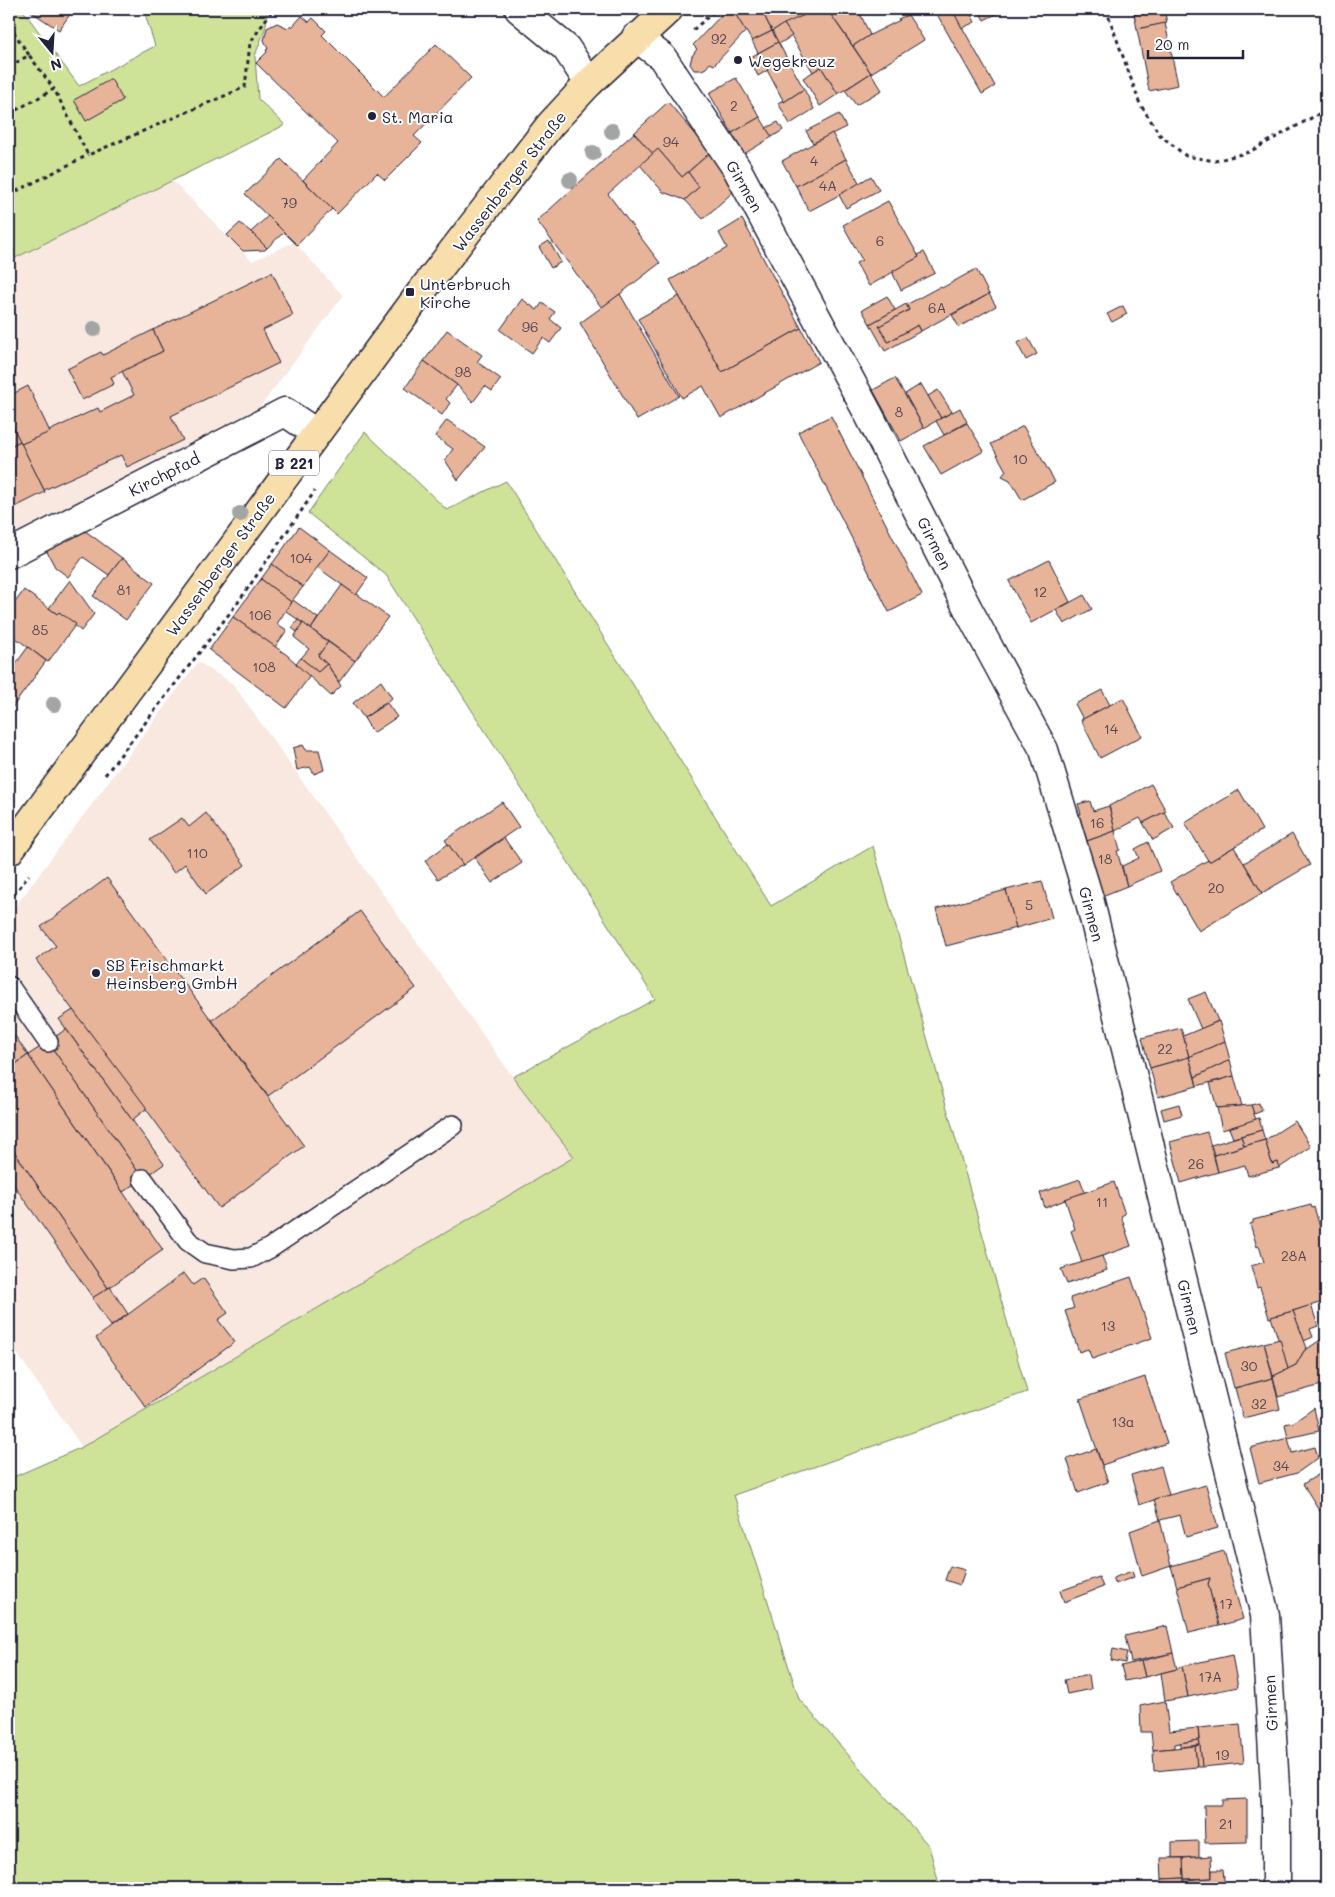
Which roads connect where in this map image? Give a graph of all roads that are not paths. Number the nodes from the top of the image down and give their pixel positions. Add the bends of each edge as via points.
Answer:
1 (519, 9) edge
2 (669, 9) edge
3 (636, 37) junction
4 (589, 82) junction
5 (316, 433) junction
6 (9, 554) edge
7 (9, 851) edge
8 (9, 986) edge
9 (48, 1042) dead end
10 (453, 1125) dead end
11 (143, 1179) dead end
12 (1276, 1888) edge

1 - 4 street via 566,48
2 - 3 main road, Wassenberger Straße / B 221
3 - 4 main road, Wassenberger Straße / B 221
3 - 12 street, Girmen via 662,57 737,169 1044,750 1090,902 1265,1615 1276,1805
4 - 5 main road, Wassenberger Straße / B 221 via 550,125
5 - 6 street, Kirchpfad via 285,412
5 - 7 main road, Wassenberger Straße / B 221
8 - 9 lane
10 - 11 lane via 251,1258 234,1260 205,1253 188,1241

